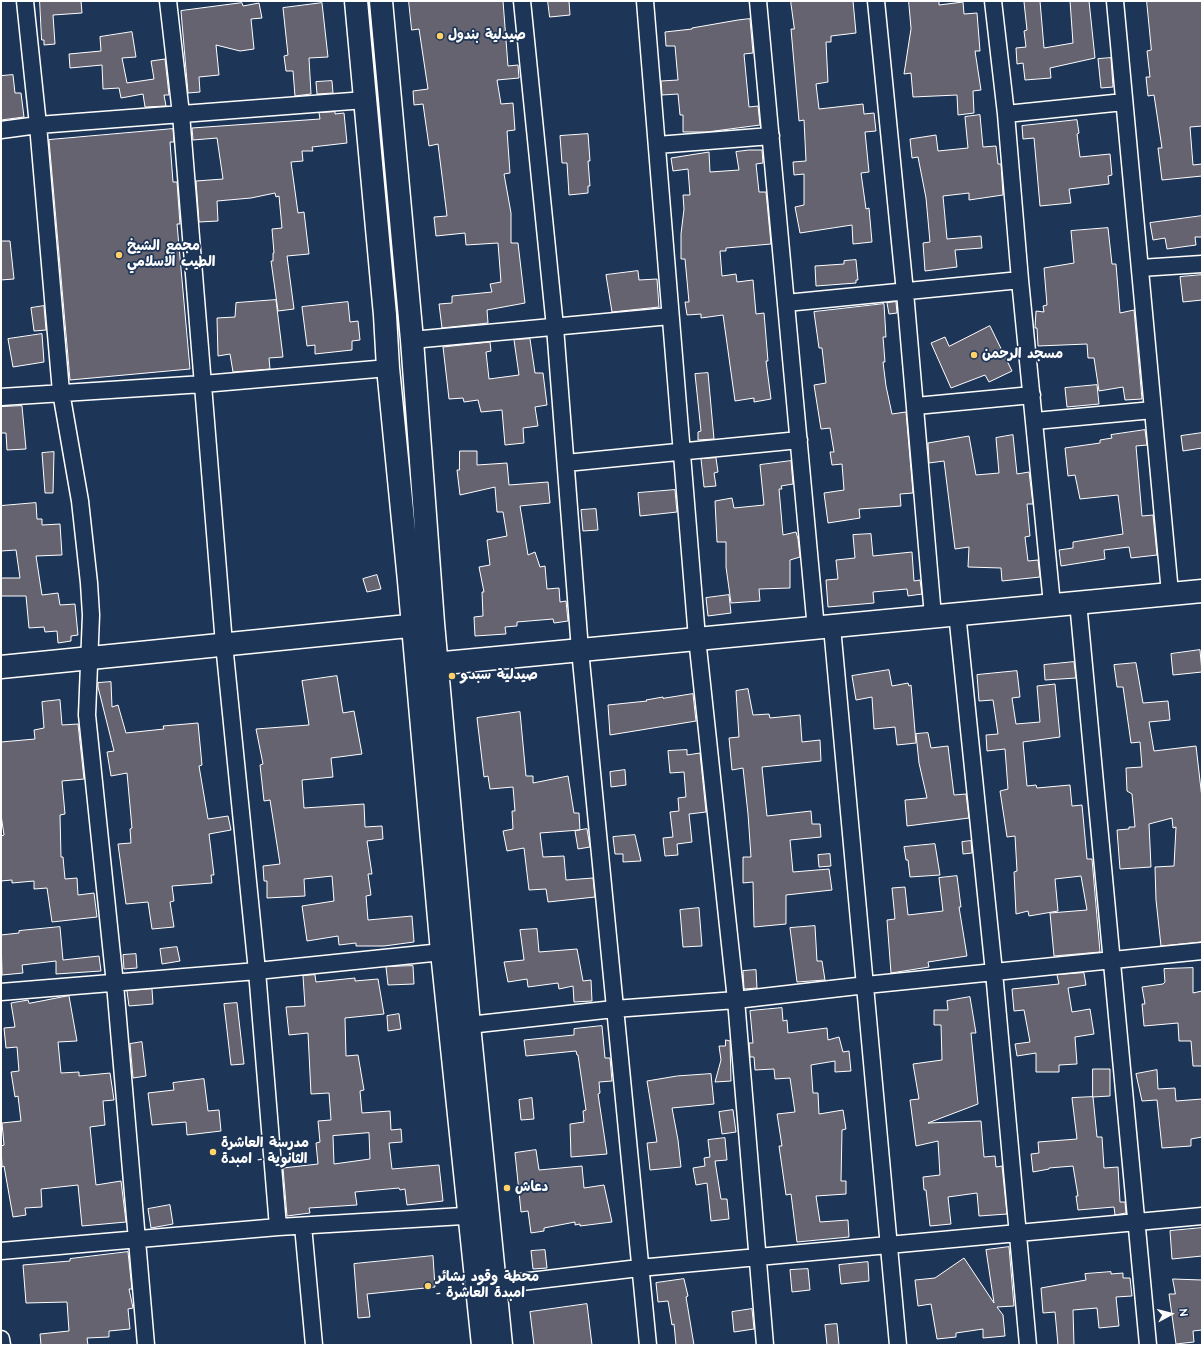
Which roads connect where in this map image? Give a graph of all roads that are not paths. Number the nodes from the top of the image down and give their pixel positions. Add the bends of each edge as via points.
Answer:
1 (25, 1) edge
2 (168, 1) edge
3 (356, 1) edge
4 (381, 1) edge
5 (522, 1) edge
6 (645, 1) edge
7 (758, 1) edge
8 (876, 1) edge
9 (993, 1) edge
10 (1115, 1) edge
11 (365, 100) junction
12 (1124, 102) junction
13 (181, 114) junction
14 (1006, 114) junction
15 (38, 125) junction
16 (1, 130) edge
17 (771, 136) junction
18 (657, 145) junction
19 (1202, 264) edge
20 (1140, 268) junction
21 (1020, 280) junction
22 (905, 292) junction
23 (786, 303) junction
24 (670, 316) junction
25 (555, 327) junction
26 (412, 340) junction
27 (388, 368) junction
28 (202, 384) junction
29 (61, 392) junction
30 (1032, 395) junction
31 (1, 397) edge
32 (916, 406) junction
33 (1153, 410) junction
34 (1035, 421) junction
35 (799, 440) junction
36 (683, 452) junction
37 (566, 463) junction
38 (1202, 591) edge
39 (1170, 593) junction
40 (1078, 602) junction
41 (1052, 604) junction
42 (957, 613) junction
43 (932, 616) junction
44 (423, 624) junction
45 (824, 628) junction
46 (697, 638) junction
47 (224, 644) junction
48 (580, 650) junction
49 (89, 660) junction
50 (427, 665) junction
51 (1, 668) edge
52 (1202, 951) edge
53 (442, 952) junction
54 (1112, 959) junction
55 (257, 971) junction
56 (994, 972) junction
57 (116, 984) junction
58 (866, 984) junction
59 (1, 992) edge
60 (736, 1000) junction
61 (614, 1008) junction
62 (469, 1025) junction
63 (480, 1215) junction
64 (1202, 1216) edge
65 (1137, 1222) junction
66 (303, 1226) junction
67 (278, 1227) junction
68 (1017, 1233) junction
69 (137, 1239) junction
70 (888, 1246) junction
71 (1, 1251) edge
72 (757, 1258) junction
73 (639, 1268) junction
74 (496, 1285) junction
75 (1, 1339) edge
76 (2, 1345) edge
77 (146, 1345) edge
78 (314, 1345) edge
79 (483, 1345) edge
80 (501, 1345) edge
81 (648, 1345) edge
82 (766, 1345) edge
83 (898, 1345) edge
84 (1028, 1345) edge
85 (1148, 1345) edge

1 - 15 street
2 - 13 street
3 - 11 main road
4 - 26 main road
5 - 25 street
6 - 18 street
7 - 17 street
8 - 22 street
9 - 14 street
10 - 12 street
11 - 13 street
11 - 27 main road
12 - 14 street
12 - 20 street
13 - 15 street
13 - 28 street
14 - 21 street
15 - 16 street
15 - 29 street
17 - 18 street
17 - 23 street
18 - 24 street
19 - 20 street
20 - 33 street
21 - 22 street
21 - 30 street
22 - 23 street
22 - 32 street
23 - 35 street
24 - 25 street
24 - 36 street
25 - 26 street
25 - 37 street
26 - 44 main road
27 - 28 street
27 - 44 main road
28 - 29 street
28 - 47 street
29 - 31 street
29 - 49 street via 86,548 91,615
30 - 32 street
30 - 34 street
32 - 43 street
33 - 34 street
33 - 39 street
34 - 41 street
35 - 36 street
35 - 45 street
36 - 37 street
36 - 46 street
37 - 48 street
38 - 39 main road
39 - 40 main road
40 - 41 main road
40 - 54 street
41 - 42 main road
42 - 43 main road
42 - 56 street
43 - 45 main road
44 - 47 main road
44 - 50 main road
45 - 46 main road
45 - 58 street
46 - 48 main road
46 - 60 street
47 - 49 main road
47 - 55 street
48 - 50 main road
48 - 61 street
49 - 51 main road
49 - 57 street via 87,714
50 - 53 main road
50 - 62 main road
52 - 54 street
53 - 55 street
53 - 63 main road
54 - 56 street
54 - 65 street
55 - 57 street
55 - 67 street
56 - 58 street
56 - 68 street
57 - 59 street
57 - 69 street
58 - 60 street
58 - 70 street
60 - 61 street
60 - 72 street
61 - 62 street
61 - 73 street
62 - 63 main road
63 - 66 street
63 - 74 main road
63 - 79 main road
64 - 65 street
65 - 68 street
65 - 85 street
66 - 67 street
66 - 78 street
67 - 69 street
68 - 70 street
68 - 84 street
69 - 71 street
69 - 77 street
70 - 72 street
70 - 83 street
72 - 73 street
72 - 82 street
73 - 74 street
73 - 81 street
74 - 80 main road
75 - 76 street

